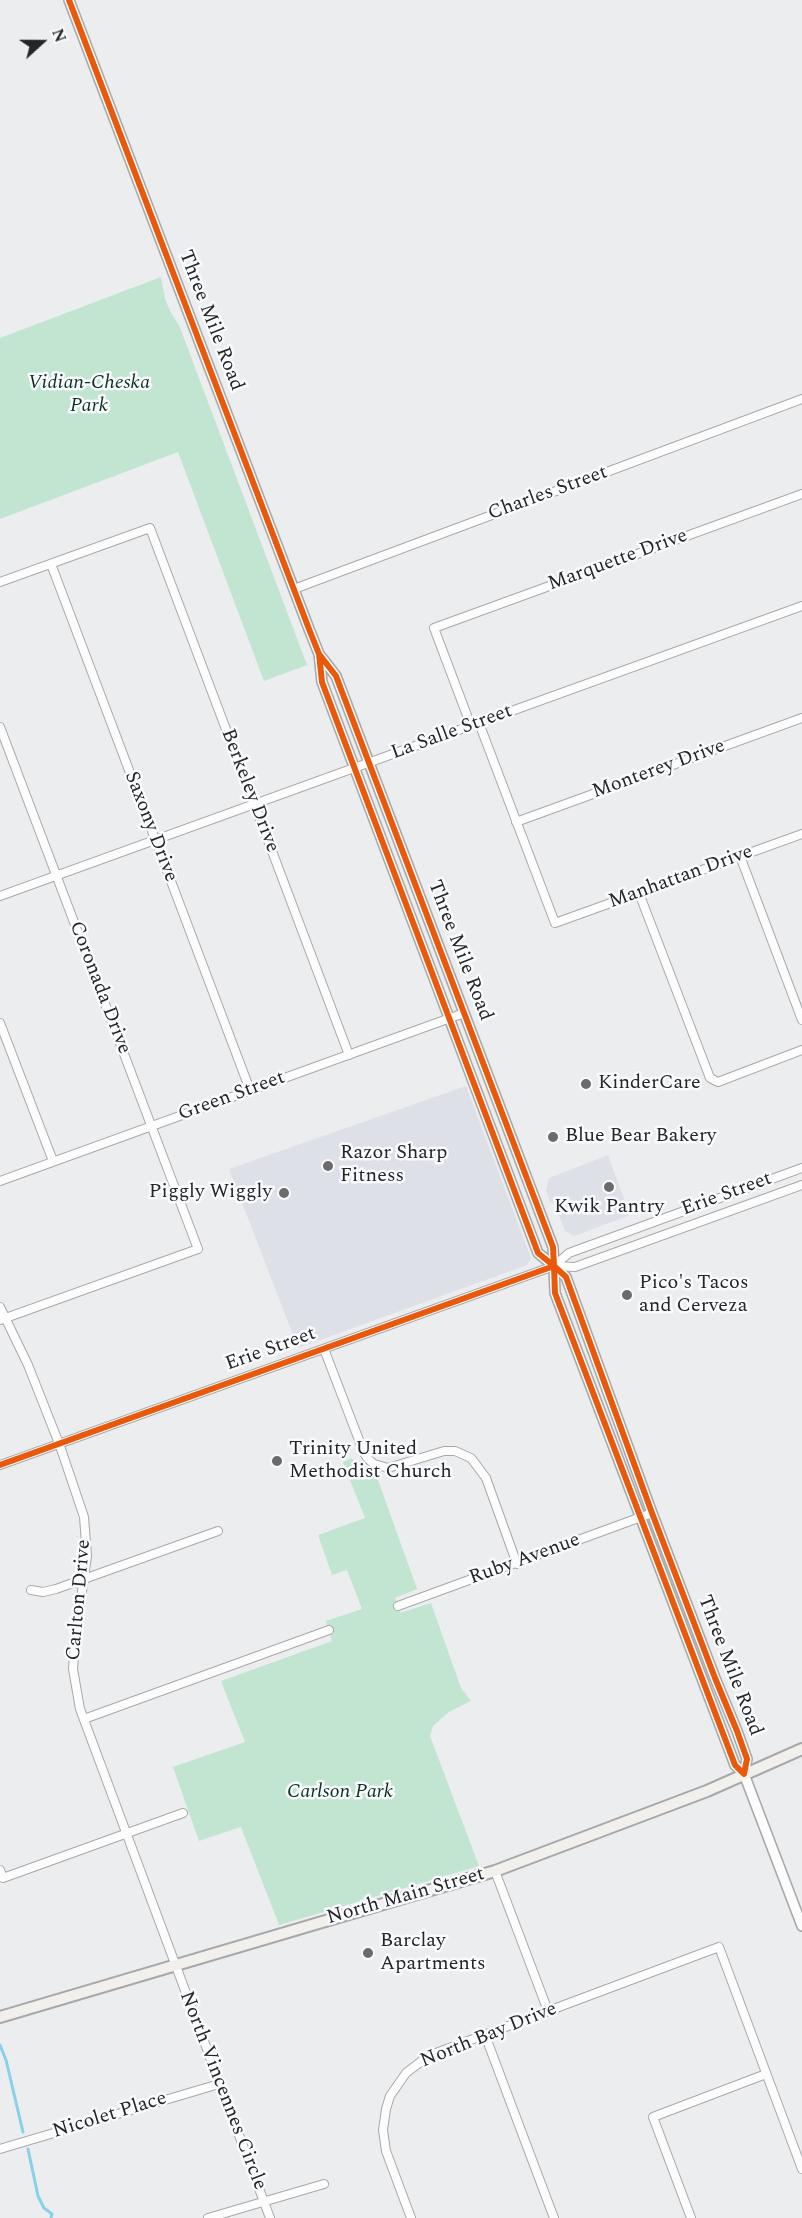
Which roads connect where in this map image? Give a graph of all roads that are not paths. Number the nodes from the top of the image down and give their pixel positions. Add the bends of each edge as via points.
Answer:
1 (69, 0) edge
2 (802, 399) edge
3 (802, 494) edge
4 (51, 564) junction
5 (0, 582) edge
6 (294, 589) junction
7 (802, 606) edge
8 (319, 654) junction
9 (802, 718) edge
10 (475, 725) junction
11 (0, 727) edge
12 (369, 762) junction
13 (355, 767) junction
14 (254, 804) junction
15 (516, 822) junction
16 (802, 834) edge
17 (155, 840) junction
18 (740, 856) junction
19 (56, 876) junction
20 (639, 893) junction
21 (0, 896) edge
22 (464, 1013) junction
23 (450, 1018) junction
24 (802, 1020) edge
25 (0, 1023) edge
26 (2, 1037) edge
27 (802, 1050) edge
28 (349, 1055) junction
29 (250, 1090) junction
30 (151, 1126) junction
31 (53, 1161) junction
32 (802, 1168) edge
33 (0, 1180) edge
34 (802, 1185) edge
35 (713, 1200) junction
36 (719, 1215) junction
37 (644, 1226) junction
38 (649, 1241) junction
39 (554, 1266) junction
40 (0, 1306) edge
41 (3, 1319) edge
42 (324, 1349) junction
43 (58, 1444) junction
44 (0, 1465) edge
45 (652, 1513) junction
46 (641, 1517) junction
47 (218, 1531) dead end
48 (517, 1564) junction
49 (84, 1579) junction
50 (31, 1590) dead end
51 (398, 1606) dead end
52 (329, 1630) dead end
53 (84, 1719) junction
54 (802, 1749) edge
55 (744, 1774) junction
56 (183, 1813) dead end
57 (126, 1833) junction
58 (495, 1871) junction
59 (2, 1874) edge
60 (802, 1926) edge
61 (174, 1964) junction
62 (548, 2012) junction
63 (0, 2017) edge
64 (485, 2035) junction
65 (766, 2074) junction
66 (219, 2084) junction
67 (0, 2149) edge
68 (802, 2169) edge
69 (324, 2184) dead end
70 (263, 2202) junction
71 (208, 2218) edge
72 (270, 2218) edge
73 (411, 2218) edge
74 (554, 2218) edge
75 (691, 2218) edge

1 - 6 street, Three Mile Road
2 - 6 street, Charles Street
3 - 10 street, Marquette Drive via 434,628
4 - 5 street
4 - 14 street, Berkeley Drive via 150,528
4 - 17 street, Saxony Drive
6 - 8 street, Three Mile Road
7 - 10 street, La Salle Street
8 - 12 street, Three Mile Road via 336,676
8 - 13 street, Three Mile Road via 322,682
9 - 15 street, Monterey Drive
10 - 12 street, La Salle Street
10 - 15 street
11 - 19 street, Coronada Drive
12 - 13 street, La Salle Street
12 - 22 street, Three Mile Road
13 - 14 street, La Salle Street
13 - 23 street, Three Mile Road
14 - 17 street, La Salle Street
14 - 28 street, Berkeley Drive
15 - 20 street, Manhattan Drive via 555,923
16 - 18 street, Manhattan Drive
17 - 19 street, La Salle Street
17 - 29 street, Saxony Drive
18 - 20 street, Manhattan Drive
18 - 24 street
19 - 21 street, La Salle Street
19 - 30 street, Coronada Drive
20 - 27 street via 713,1081
22 - 23 street, Green Street
22 - 39 street, Three Mile Road via 553,1247
23 - 28 street, Green Street
23 - 39 street, Three Mile Road via 538,1253
25 - 26 street
26 - 31 street
28 - 29 street, Green Street
29 - 30 street, Green Street
30 - 31 street, Green Street
30 - 41 street, Coronada Drive via 198,1249
31 - 33 street, Green Street
32 - 35 street, Erie Street
34 - 36 street, Erie Street
35 - 36 street
35 - 37 street, Erie Street
36 - 38 street, Erie Street
37 - 38 street
37 - 39 street, Erie Street via 568,1253
38 - 39 street, Erie Street via 575,1267
39 - 42 street, Erie Street
39 - 45 street, Three Mile Road via 566,1277
39 - 46 street, Three Mile Road via 555,1293
40 - 41 street, Carlton Drive
41 - 43 street, Carlton Drive via 28,1365
42 - 43 street, Erie Street
42 - 48 street via 368,1459 388,1468 444,1451 471,1458 486,1478
43 - 44 street, Erie Street
43 - 49 street, Carlton Drive via 84,1517
45 - 46 street, Ruby Avenue
45 - 55 street, Three Mile Road via 747,1759
46 - 48 street, Ruby Avenue
46 - 55 street, Three Mile Road via 735,1765
47 - 49 street
48 - 51 street, Ruby Avenue
49 - 50 street via 43,1592
49 - 53 street, Carlton Drive via 73,1669
52 - 53 street
53 - 57 street, Carlton Drive
54 - 55 main road, North Main Street
55 - 58 main road, North Main Street
55 - 60 street, Three Mile Road
56 - 57 street
57 - 59 street
57 - 61 street, Carlton Drive
58 - 61 main road, North Main Street
58 - 62 street
61 - 63 main road, North Main Street
61 - 66 street, North Vincennes Circle
62 - 64 street, North Bay Drive
62 - 65 street, North Bay Drive via 719,1947
64 - 73 street, North Bay Drive via 423,2060 406,2073 390,2096 384,2116 386,2151
64 - 74 street
65 - 68 street
65 - 75 street via 653,2117
66 - 67 street, Nicolet Place
66 - 70 street, North Vincennes Circle
69 - 70 street
70 - 71 street
70 - 72 street, North Vincennes Circle

